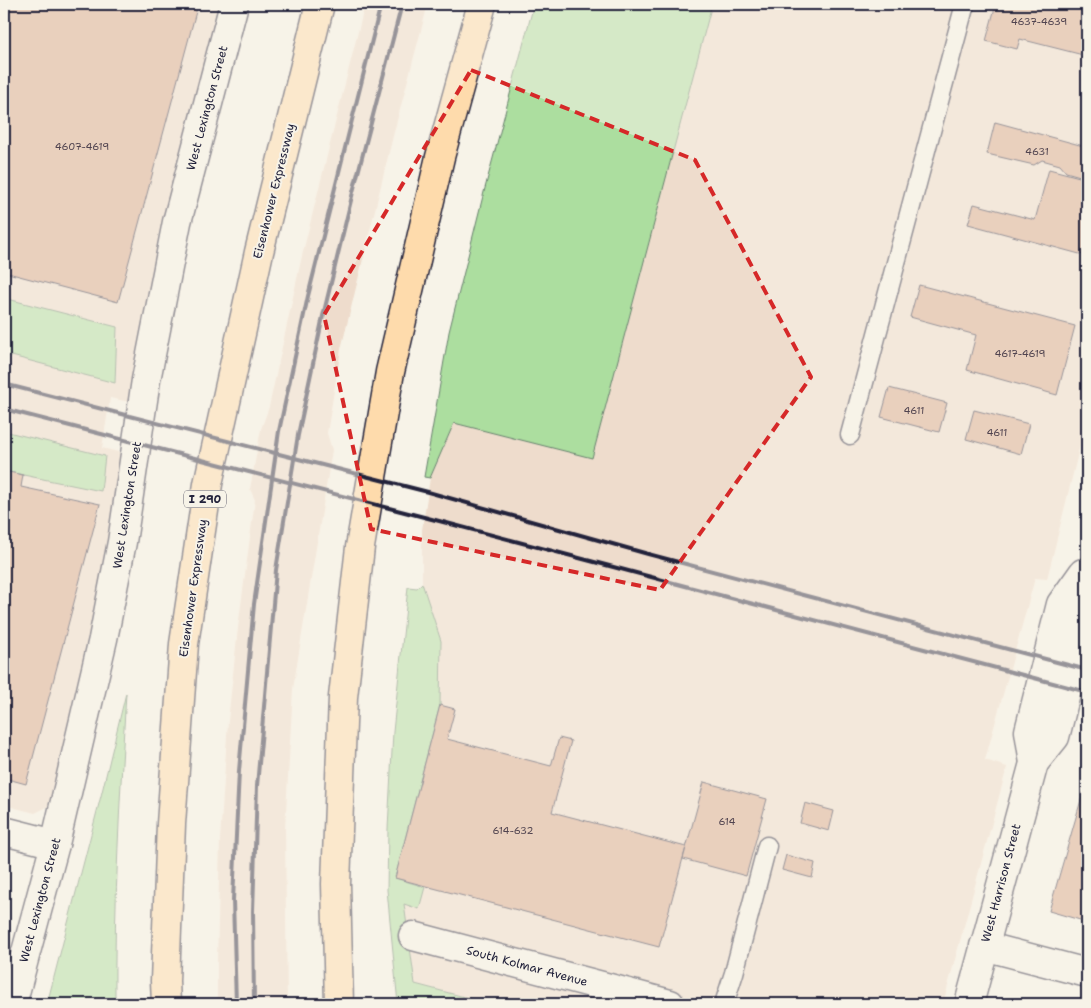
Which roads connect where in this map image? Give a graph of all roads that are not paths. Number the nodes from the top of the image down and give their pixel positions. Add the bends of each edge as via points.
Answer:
1 (234, 4) edge
2 (320, 4) edge
3 (482, 4) edge
4 (965, 4) edge
5 (850, 435) dead end
6 (1085, 565) edge
7 (1087, 610) edge
8 (1034, 763) junction
9 (4, 831) edge
10 (55, 844) junction
11 (767, 846) dead end
12 (413, 936) dead end
13 (984, 946) junction
14 (1087, 973) edge
15 (12, 1004) edge
16 (166, 1004) edge
17 (339, 1004) edge
18 (670, 1004) edge
19 (724, 1004) edge
20 (969, 1004) edge

1 - 10 street, West Lexington Street via 177,222 146,380 122,542 103,639
2 - 16 highway, Eisenhower Expressway / I 290 via 257,262 206,494 184,644 170,824
3 - 17 highway via 440,157 390,372 360,547 343,697 336,884
4 - 5 lane
6 - 7 street, West Harrison Street
6 - 8 street, West Harrison Street via 1062,604 1029,731
7 - 8 street, West Harrison Street via 1055,737
8 - 13 street, West Harrison Street
9 - 10 street
10 - 15 street, West Lexington Street
11 - 19 lane
12 - 18 street, South Kolmar Avenue
13 - 14 street
13 - 20 street, West Harrison Street

